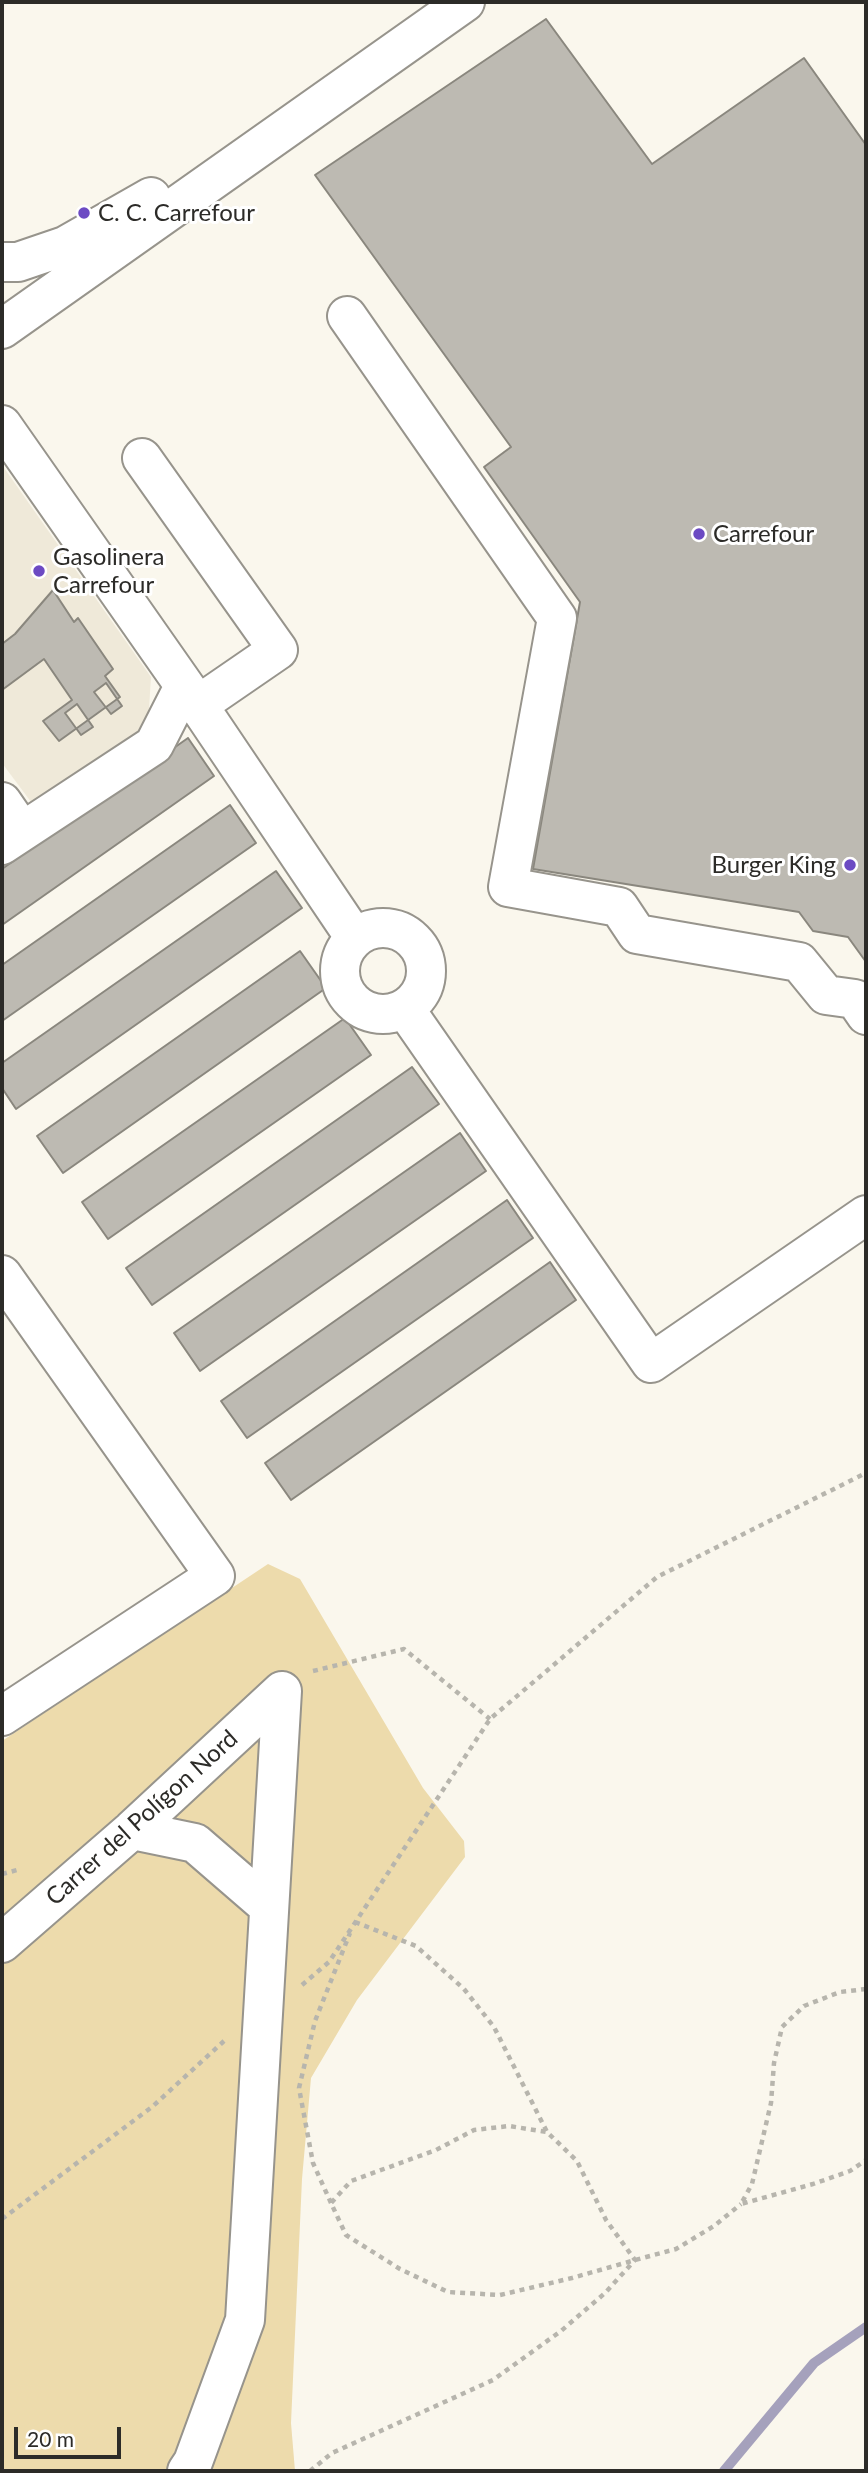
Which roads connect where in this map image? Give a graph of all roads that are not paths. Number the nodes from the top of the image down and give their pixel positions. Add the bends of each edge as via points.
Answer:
1 (465, 2) edge
2 (197, 192) junction
3 (2, 262) edge
4 (347, 316) dead end
5 (2, 330) edge
6 (2, 425) edge
7 (142, 458) dead end
8 (191, 695) junction
9 (9, 826) edge
10 (355, 938) junction
11 (861, 1007) edge
12 (405, 1009) junction
13 (866, 1214) edge
14 (2, 1275) edge
15 (2, 1716) edge
16 (132, 1830) junction
17 (269, 1907) junction
18 (2, 1943) edge
19 (187, 2471) edge

1 - 2 street
2 - 3 street via 159,191 65,246 18,262
2 - 5 street
4 - 11 street via 557,618 508,887 619,907 637,934 799,961 826,995
6 - 8 street
7 - 8 street via 278,650
8 - 9 street via 154,745
8 - 10 street
10 - 12 street via 342,957 339,972 350,1000 375,1014 391,1015
10 - 12 street via 376,928 391,928 419,946 425,958 424,988
12 - 13 street via 651,1363
14 - 15 street via 215,1576
16 - 17 street via 195,1843
16 - 17 street, Carrer del Polígon Nord via 282,1691
16 - 18 street, Carrer del Polígon Nord
17 - 19 street via 245,2320

